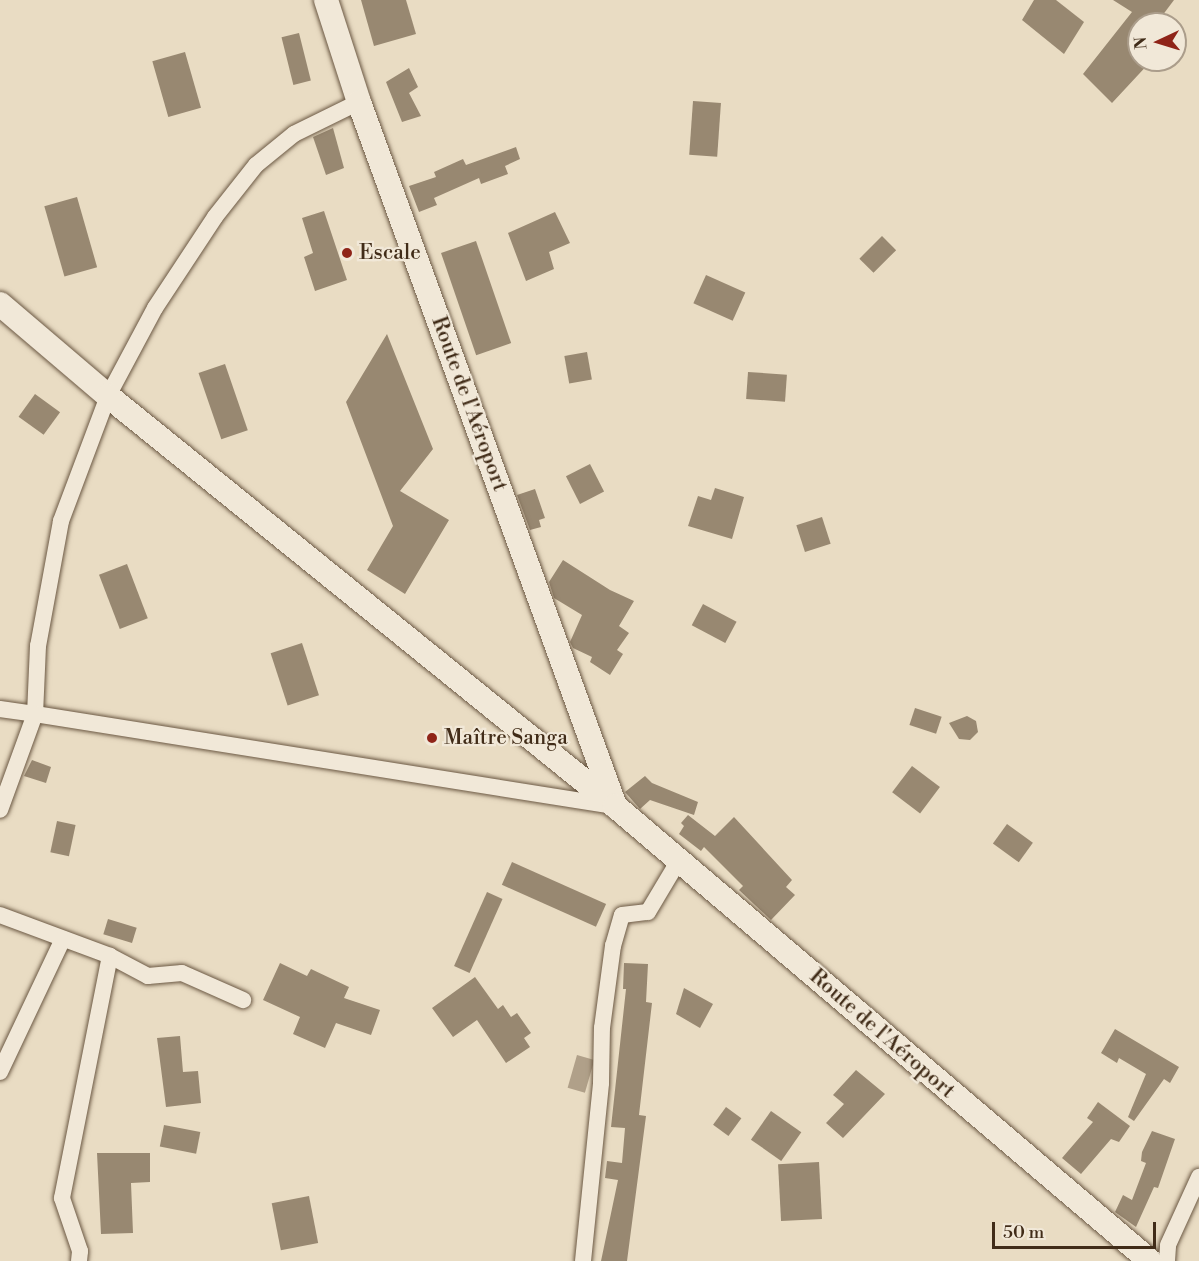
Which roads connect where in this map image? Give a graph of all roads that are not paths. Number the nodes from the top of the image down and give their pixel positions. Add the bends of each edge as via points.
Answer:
1 (326, 0) edge
2 (359, 102) junction
3 (0, 304) edge
4 (108, 396) junction
5 (0, 709) edge
6 (35, 714) junction
7 (615, 806) junction
8 (0, 810) edge
9 (679, 860) junction
10 (0, 915) edge
11 (63, 939) junction
12 (110, 956) junction
13 (243, 1000) dead end
14 (0, 1072) edge
15 (1199, 1177) edge
16 (79, 1261) edge
17 (583, 1261) edge
18 (1150, 1261) edge
19 (1167, 1261) edge

1 - 2 main road, Route de l'Aéroport
2 - 4 street via 294,134 256,165 215,217 155,308
2 - 7 main road, Route de l'Aéroport
3 - 4 main road, Route de l'Aéroport
4 - 6 street via 60,521 38,646
4 - 7 main road, Route de l'Aéroport
5 - 6 street
6 - 7 street
6 - 8 street
7 - 9 main road, Route de l'Aéroport
9 - 17 street via 648,912 622,915 613,946 602,1028 601,1083
9 - 18 main road, Route de l'Aéroport
10 - 11 street
11 - 12 street
11 - 14 street
12 - 13 street via 148,976 182,973
12 - 16 street via 62,1198 80,1251
15 - 19 street via 1168,1245

